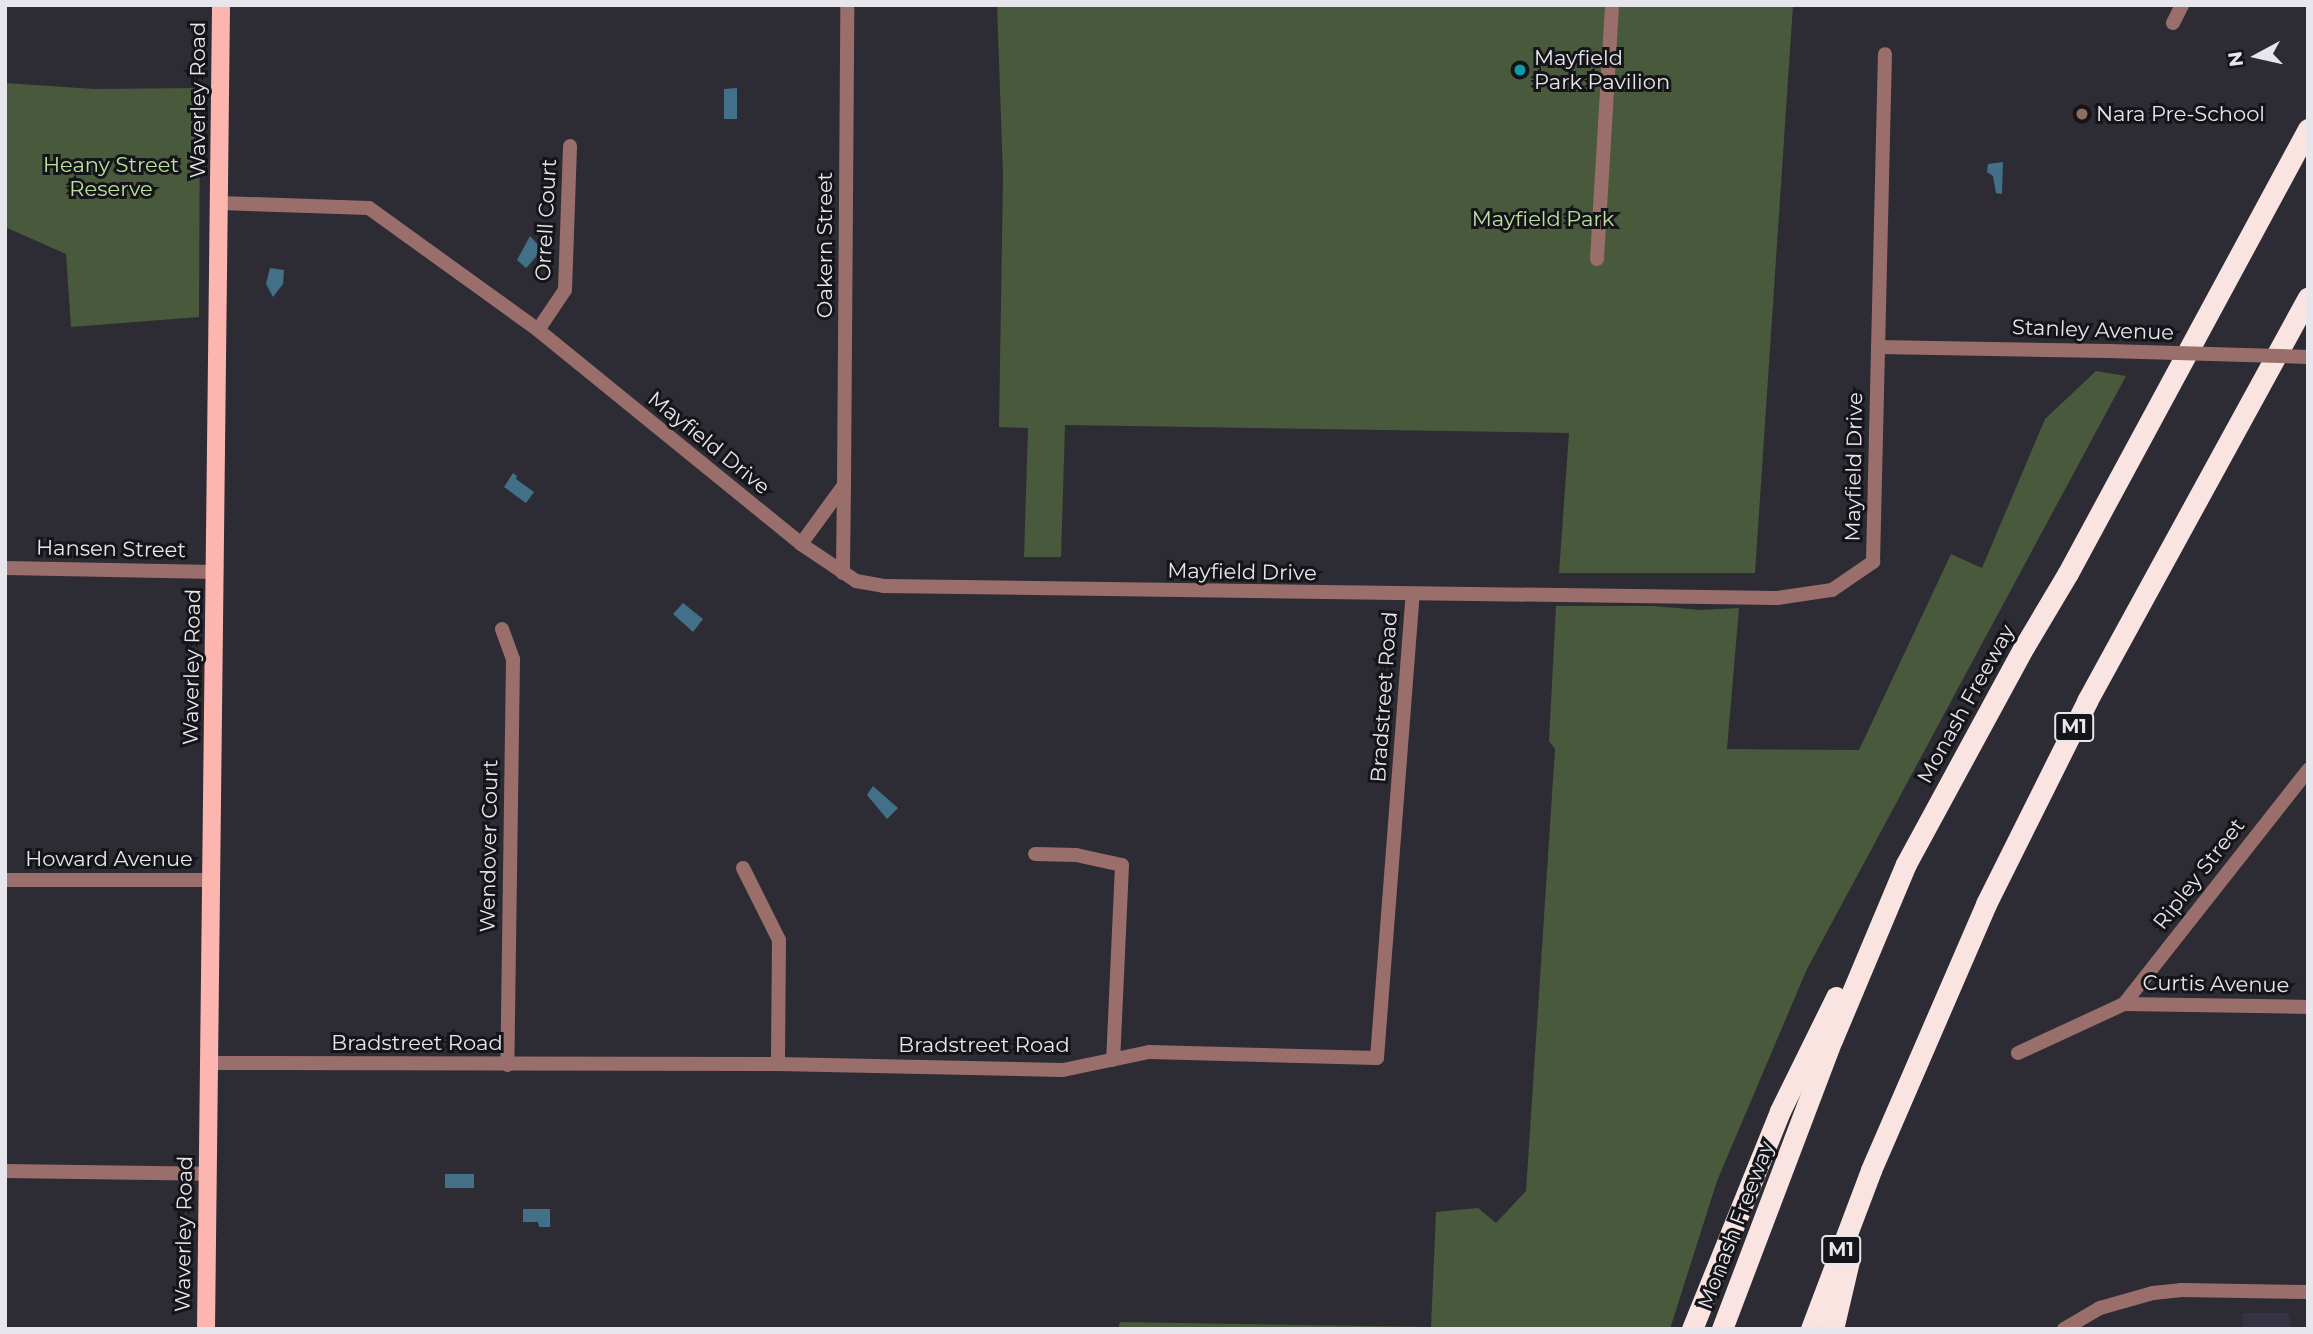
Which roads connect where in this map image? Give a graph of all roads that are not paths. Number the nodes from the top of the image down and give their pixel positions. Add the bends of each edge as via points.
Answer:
1 (221, 5) edge
2 (847, 5) edge
3 (1612, 5) edge
4 (2182, 5) edge
5 (2173, 23) dead end
6 (1885, 54) dead end
7 (2308, 129) edge
8 (570, 146) dead end
9 (220, 203) junction
10 (1597, 259) dead end
11 (2308, 298) edge
12 (538, 330) junction
13 (1878, 347) junction
14 (2308, 358) edge
15 (844, 485) junction
16 (801, 544) junction
17 (5, 568) edge
18 (216, 572) junction
19 (843, 573) junction
20 (1413, 595) junction
21 (502, 629) dead end
22 (2308, 770) edge
23 (1035, 854) dead end
24 (1906, 864) junction
25 (743, 868) dead end
26 (5, 880) edge
27 (212, 880) junction
28 (2124, 1004) junction
29 (2308, 1007) edge
30 (2018, 1053) dead end
31 (1113, 1060) junction
32 (209, 1063) junction
33 (778, 1064) junction
34 (507, 1065) junction
35 (1871, 1170) junction
36 (5, 1171) edge
37 (208, 1174) junction
38 (2308, 1292) edge
39 (206, 1329) edge
40 (1692, 1329) edge
41 (1723, 1329) edge
42 (1811, 1329) edge
43 (1833, 1329) edge
44 (2064, 1329) edge

1 - 9 main road, Waverley Road
2 - 15 street, Oakern Street
3 - 10 street
4 - 5 street
6 - 13 street, Mayfield Drive
7 - 24 highway, Monash Freeway
8 - 12 street, Orrell Court via 565,290
9 - 12 street, Mayfield Drive via 369,208
9 - 18 main road, Waverley Road
11 - 35 highway, M1 via 2087,701 1986,904
12 - 16 street, Mayfield Drive
13 - 14 street, Stanley Avenue, bridge
13 - 20 street, Mayfield Drive via 1873,562 1832,590 1777,598
15 - 16 street
15 - 19 street, Oakern Street
16 - 19 street, Mayfield Drive
17 - 18 street, Hansen Street
18 - 27 main road, Waverley Road
19 - 20 street, Mayfield Drive via 856,581 884,586
20 - 31 street, Bradstreet Road via 1377,1058 1149,1052
21 - 34 street, Wendover Court via 513,659
22 - 28 street, Ripley Street
23 - 31 street via 1076,855 1122,865
24 - 40 highway via 1780,1111
24 - 41 highway, Monash Freeway via 1832,1040
25 - 33 street via 779,940
26 - 27 street, Howard Avenue
27 - 32 main road, Waverley Road
28 - 29 street, Curtis Avenue
28 - 30 street
31 - 33 street, Bradstreet Road via 1063,1070
32 - 34 street, Bradstreet Road
32 - 37 main road, Waverley Road
33 - 34 street, Bradstreet Road
35 - 42 highway, M1
35 - 43 highway
36 - 37 street
37 - 39 main road, Waverley Road
38 - 44 street via 2153,1293 2100,1308

